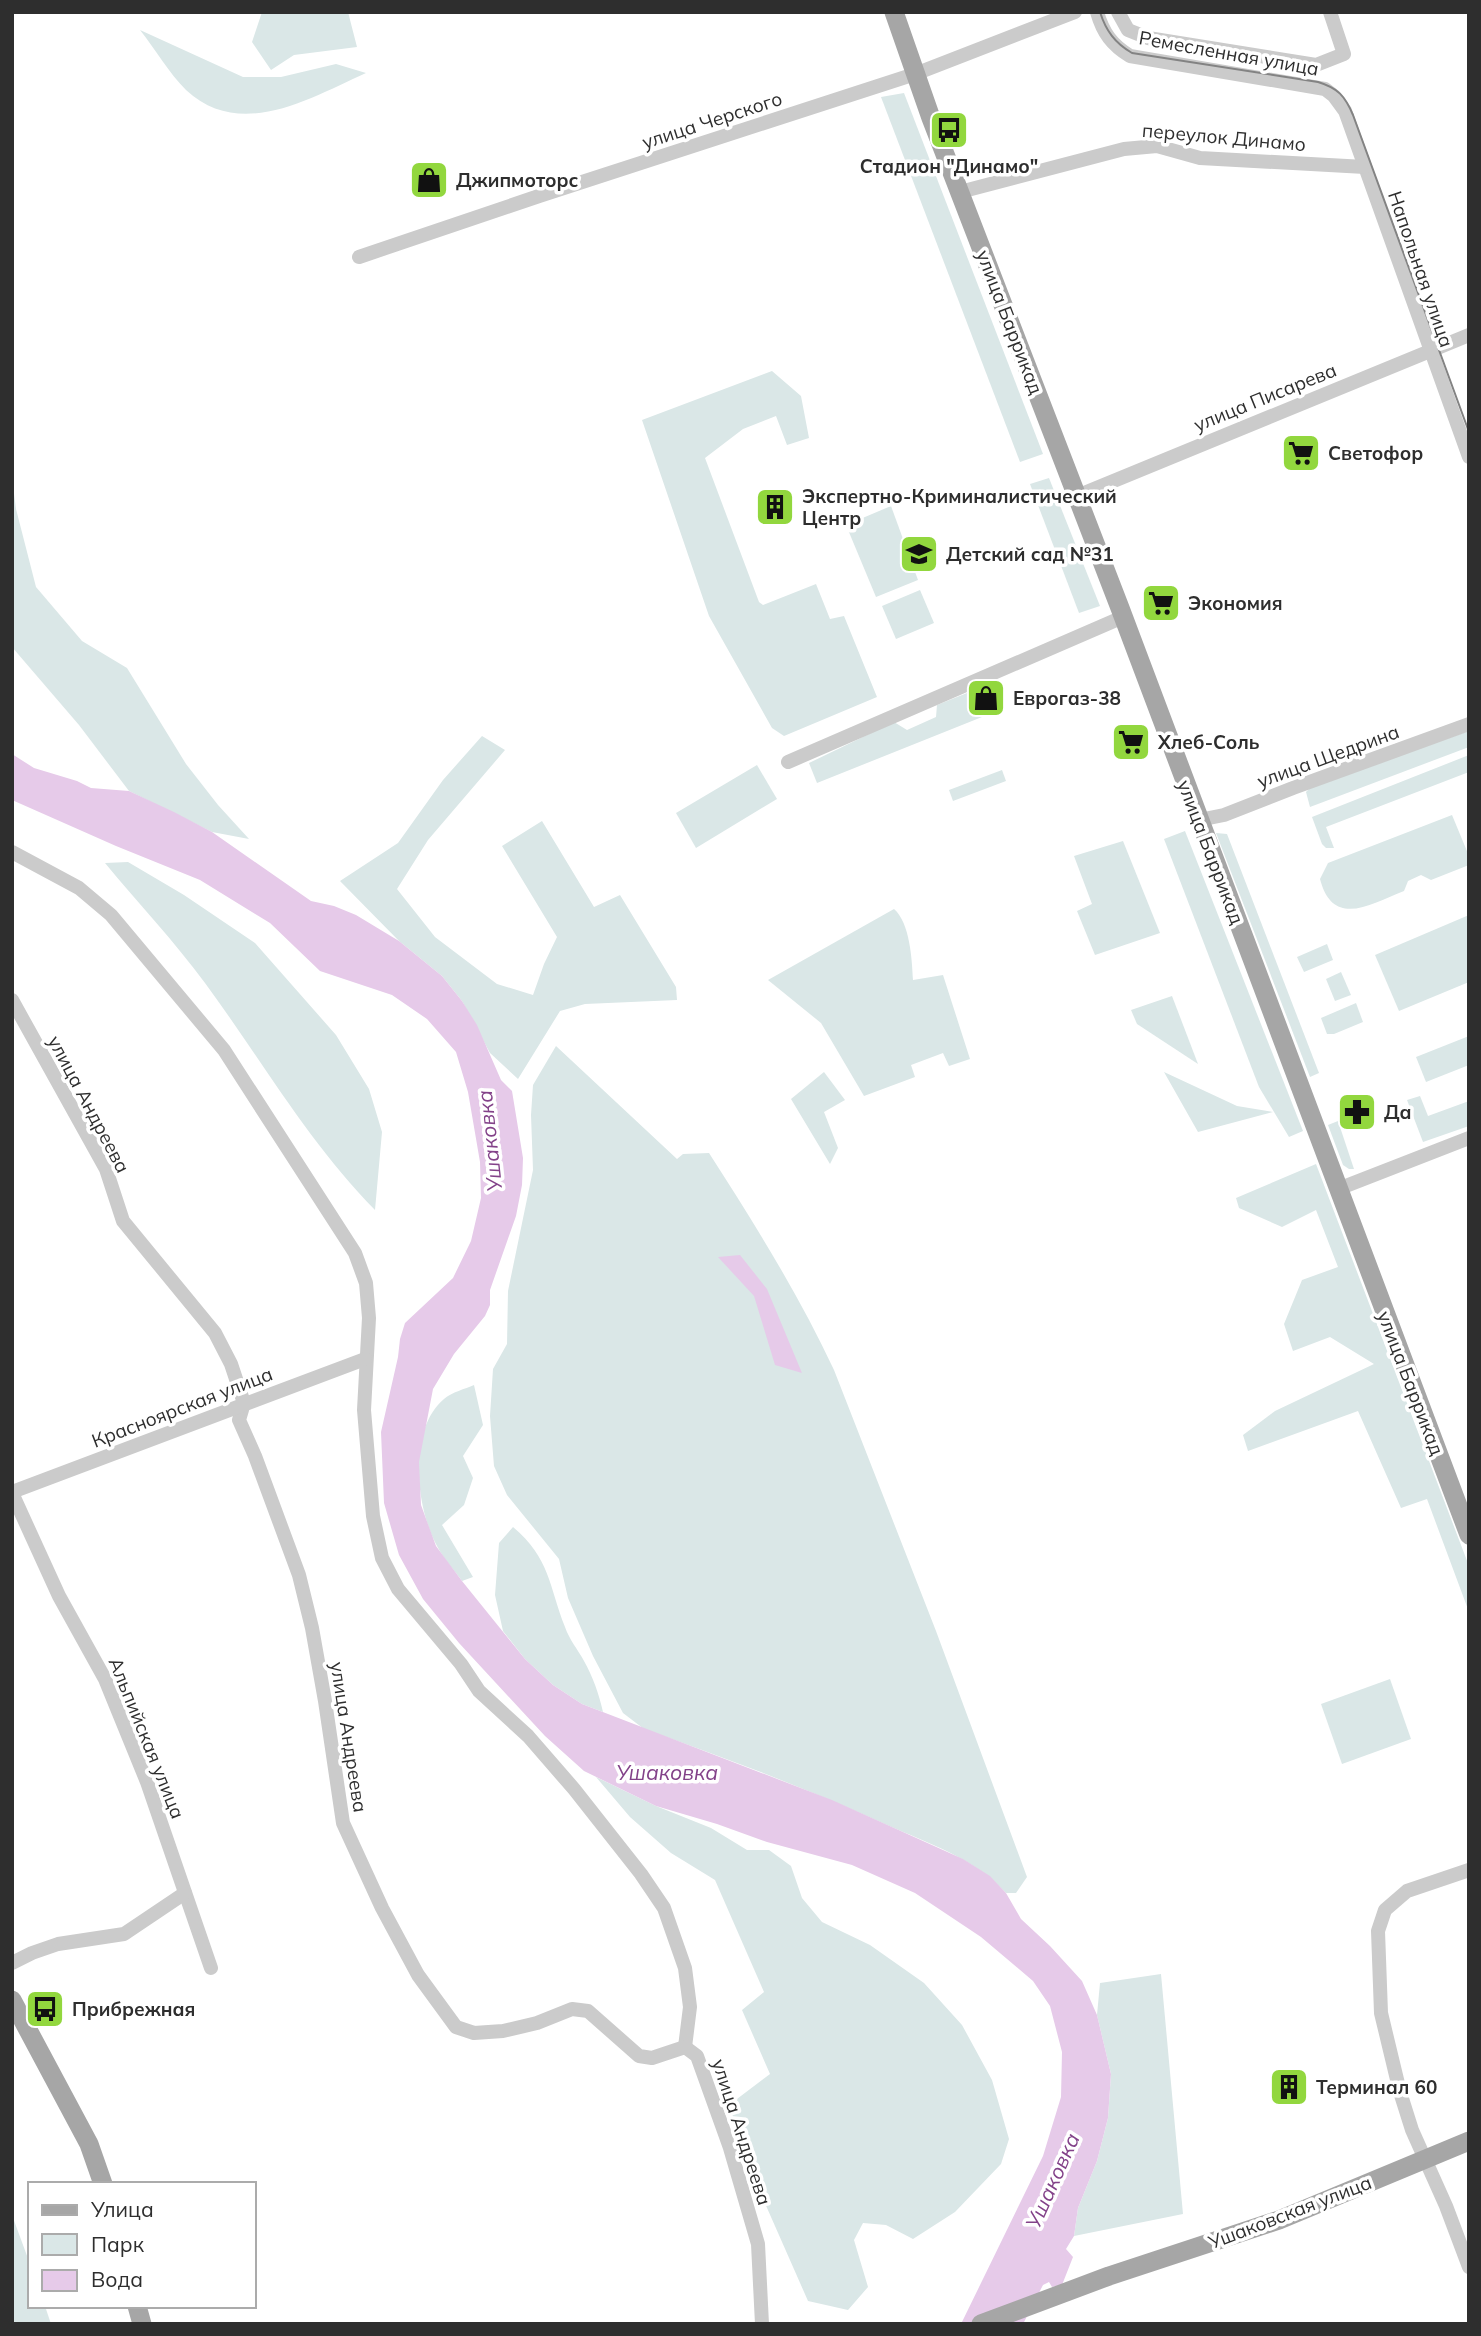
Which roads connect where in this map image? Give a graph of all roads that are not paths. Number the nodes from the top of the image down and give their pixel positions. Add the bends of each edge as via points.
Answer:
1 (894, 12) edge
2 (1075, 12) edge
3 (1097, 12) edge
4 (1117, 12) edge
5 (1330, 12) edge
6 (1117, 48) junction
7 (915, 74) junction
8 (1334, 96) joint
9 (1365, 167) junction
10 (960, 192) junction
11 (359, 257) dead end
12 (1469, 335) edge
13 (1429, 351) junction
14 (1469, 457) edge
15 (1077, 496) junction
16 (1123, 617) junction
17 (1469, 724) edge
18 (788, 762) dead end
19 (1199, 820) junction
20 (12, 852) edge
21 (12, 1000) edge
22 (1469, 1138) edge
23 (1338, 1189) junction
24 (365, 1359) junction
25 (244, 1404) junction
26 (12, 1492) edge
27 (1469, 1535) edge
28 (1469, 1870) edge
29 (185, 1893) junction
30 (12, 1963) edge
31 (211, 1968) dead end
32 (12, 2000) edge
33 (685, 2048) junction
34 (1469, 2143) edge
35 (1425, 2161) junction
36 (102, 2182) edge
37 (1469, 2267) edge
38 (762, 2324) edge
39 (981, 2324) edge

1 - 7 main road, улица Баррикад
2 - 7 street, улица Черского
3 - 6 street, Ремесленная улица
4 - 5 street via 1128,30 1148,38 1315,65 1344,54
4 - 6 street, Ремесленная улица
6 - 8 street, Ремесленная улица via 1144,60 1325,89
7 - 10 main road, улица Баррикад
7 - 11 street, улица Черского
8 - 9 street, Напольная улица via 1345,111
9 - 10 street, переулок Динамо via 1200,158 1157,146 1124,149
9 - 13 street, Напольная улица
10 - 15 main road, улица Баррикад
12 - 13 street, улица Писарева
13 - 14 street, Напольная улица
13 - 15 street, улица Писарева
15 - 16 main road, улица Баррикад
16 - 18 street
16 - 19 main road, улица Баррикад
17 - 19 street, улица Щедрина via 1224,815
19 - 23 main road, улица Баррикад
20 - 24 street via 79,888 111,915 224,1050 355,1253 366,1283
21 - 25 street, улица Андреева via 106,1169 123,1221 215,1334
22 - 23 street
23 - 27 main road, улица Баррикад
24 - 25 street, Красноярская улица
24 - 33 street via 364,1410 373,1517 382,1558 398,1589 479,1691 528,1736 574,1788 664,1908 685,1968 690,2007
25 - 26 street, Красноярская улица
25 - 33 street, улица Андреева via 239,1420 299,1575 312,1628 343,1822 418,1975 456,2027 474,2033 537,2023 572,2009 588,2011 639,2056 652,2058
26 - 29 street, Альпийская улица via 58,1596 105,1679
28 - 35 street via 1407,1891 1385,1910 1378,1931 1381,2013 1400,2092
29 - 30 street via 124,1934 58,1944
29 - 31 street, Альпийская улица
32 - 36 main road via 89,2144
33 - 38 street, улица Андреева via 697,2056 758,2244
34 - 35 main road, Ушаковская улица
35 - 37 street
35 - 39 main road, Ушаковская улица via 1279,2220

